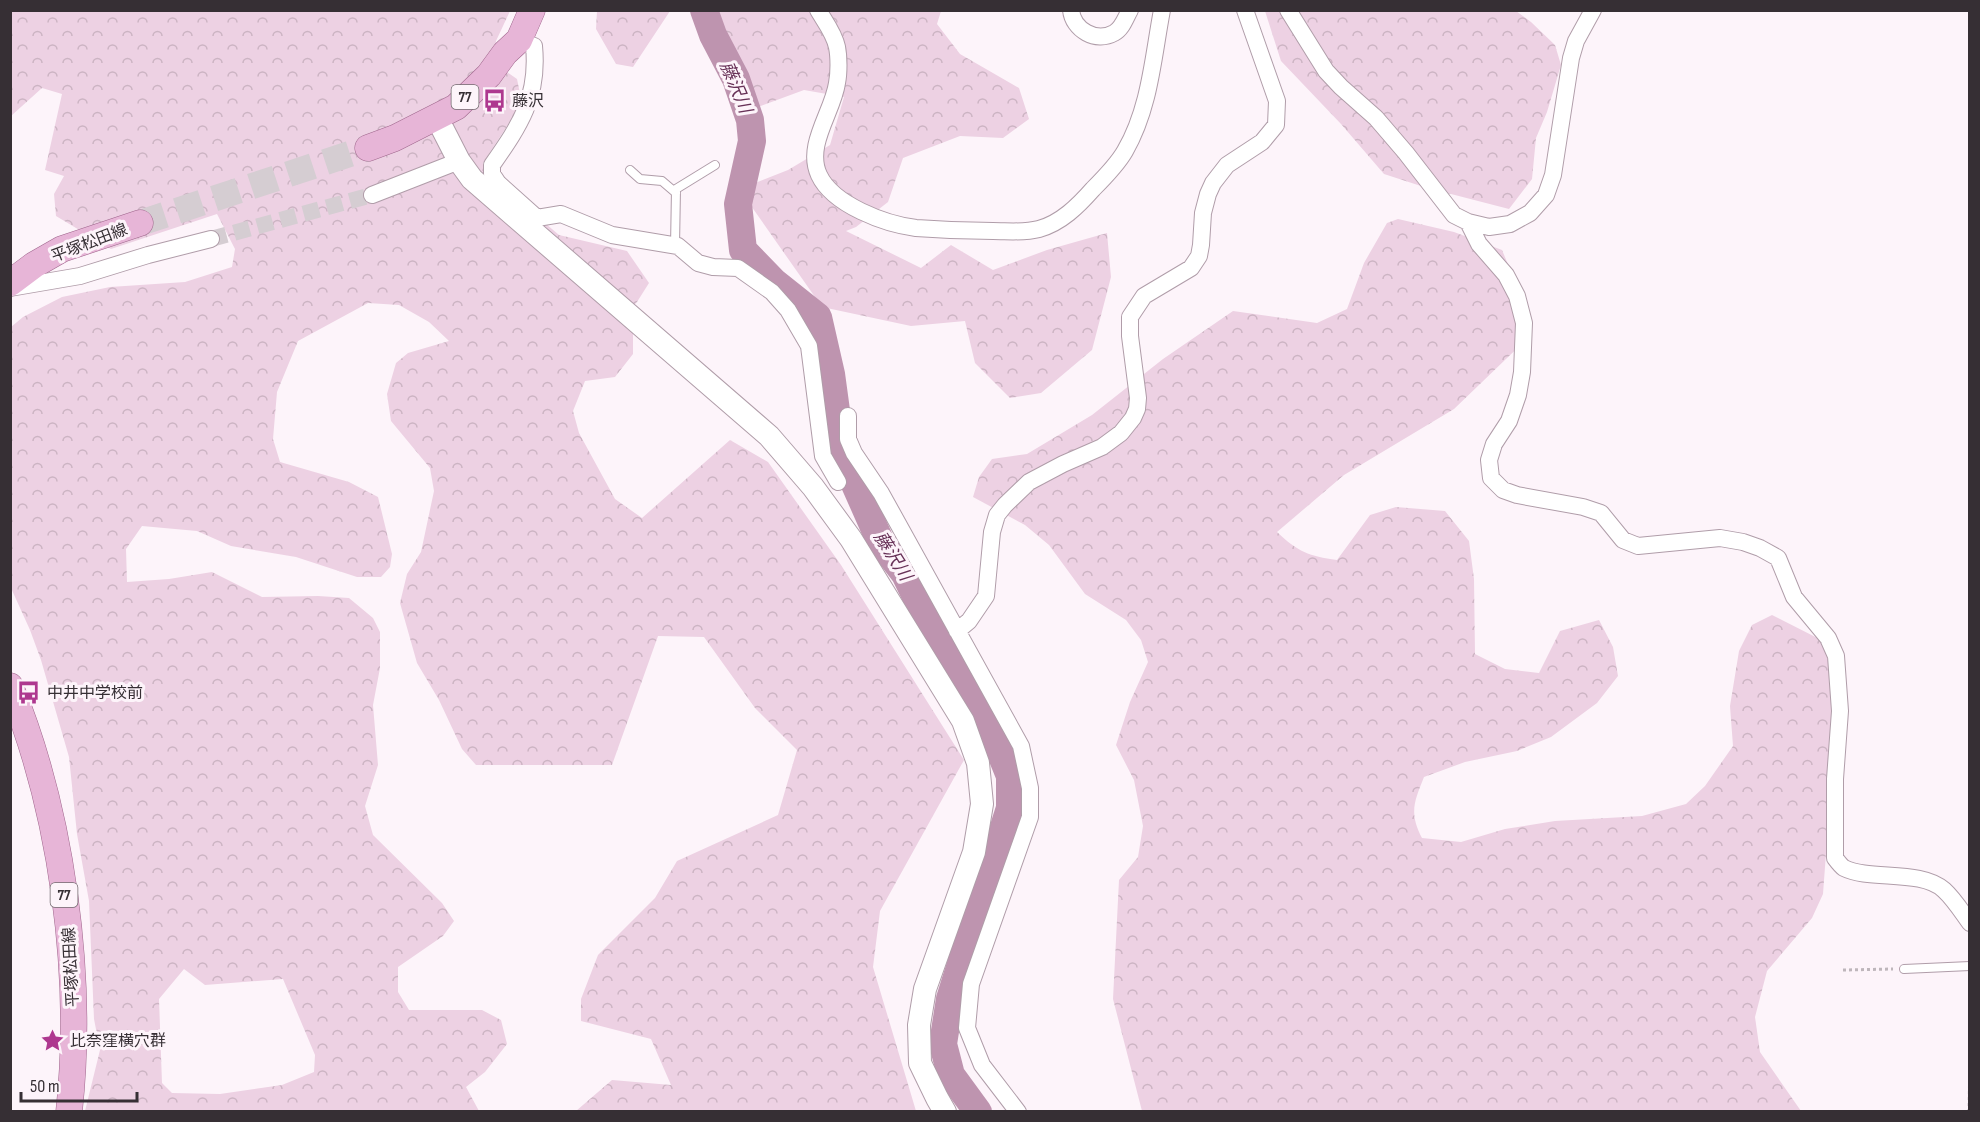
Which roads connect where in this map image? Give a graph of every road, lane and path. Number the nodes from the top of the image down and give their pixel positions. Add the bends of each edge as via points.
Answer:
1 (532, 10) edge
2 (818, 10) edge
3 (1071, 10) edge
4 (1130, 10) edge
5 (1162, 10) edge
6 (1245, 10) edge
7 (1288, 10) edge
8 (1593, 10) edge
9 (519, 40) junction
10 (437, 118) junction
11 (368, 148) tunnel mouth
12 (459, 161) junction
13 (715, 165) dead end
14 (630, 170) dead end
15 (676, 193) junction
16 (372, 195) tunnel mouth
17 (1468, 222) junction
18 (140, 223) tunnel mouth
19 (212, 240) tunnel mouth
20 (675, 246) junction
21 (10, 286) edge
22 (848, 417) dead end
23 (868, 475) junction
24 (838, 482) junction
25 (813, 487) junction
26 (957, 631) junction
27 (10, 686) edge
28 (1970, 923) edge
29 (1970, 966) edge
30 (1904, 969) joint
31 (1844, 970) dead end
32 (1970, 1060) edge
33 (69, 1112) edge
34 (945, 1112) edge
35 (1018, 1112) edge
36 (1969, 1112) edge

1 - 9 main road, 77
2 - 5 street via 837,48 837,84 817,143 815,161 819,174 835,195 849,206 909,227 1023,231 1040,229 1077,208 1125,152 1149,85
3 - 4 street via 1076,24 1087,34 1100,37 1121,27
6 - 26 street via 1277,101 1275,124 1262,142 1227,165 1213,183 1203,213 1199,256 1191,268 1144,296 1130,317 1138,398 1133,417 1108,442 1029,482 1005,505 992,532 986,596
7 - 17 street via 1326,71 1376,118 1454,215
8 - 17 street via 1571,58 1546,195 1530,213 1510,224 1489,227
9 - 10 main road, 77 via 489,75
9 - 20 street via 534,46 536,69 527,108 492,165 498,183 537,218 561,214 612,235
10 - 11 main road, 77
10 - 12 street
12 - 16 street
12 - 25 street via 472,179 769,436
13 - 15 lane via 676,189
14 - 15 lane via 640,179 662,181
15 - 20 lane
17 - 28 street via 1479,244 1506,275 1524,323 1518,395 1509,421 1494,444 1489,460 1491,478 1503,490 1517,495 1601,513 1623,540 1638,546 1719,538 1743,542 1778,558 1794,597 1828,638 1836,656 1840,711 1835,858 1843,868 1856,872 1931,883 1943,889
18 - 21 main road, 平塚松田線 via 62,249 34,265
19 - 21 street via 80,276
20 - 24 street via 698,263 738,268 772,292 788,310 809,346 823,456
22 - 23 street via 848,439
23 - 24 street
23 - 26 street
24 - 25 street
25 - 34 street via 851,539 963,721 978,763 982,804 974,852 925,989 919,1025 920,1063
26 - 35 street via 1021,746 1030,788 1030,817 971,984 967,1028 982,1065
27 - 33 main road, 平塚松田線 / 77 via 41,778 58,855 72,1004
29 - 30 lane
30 - 31 path
32 - 36 path

